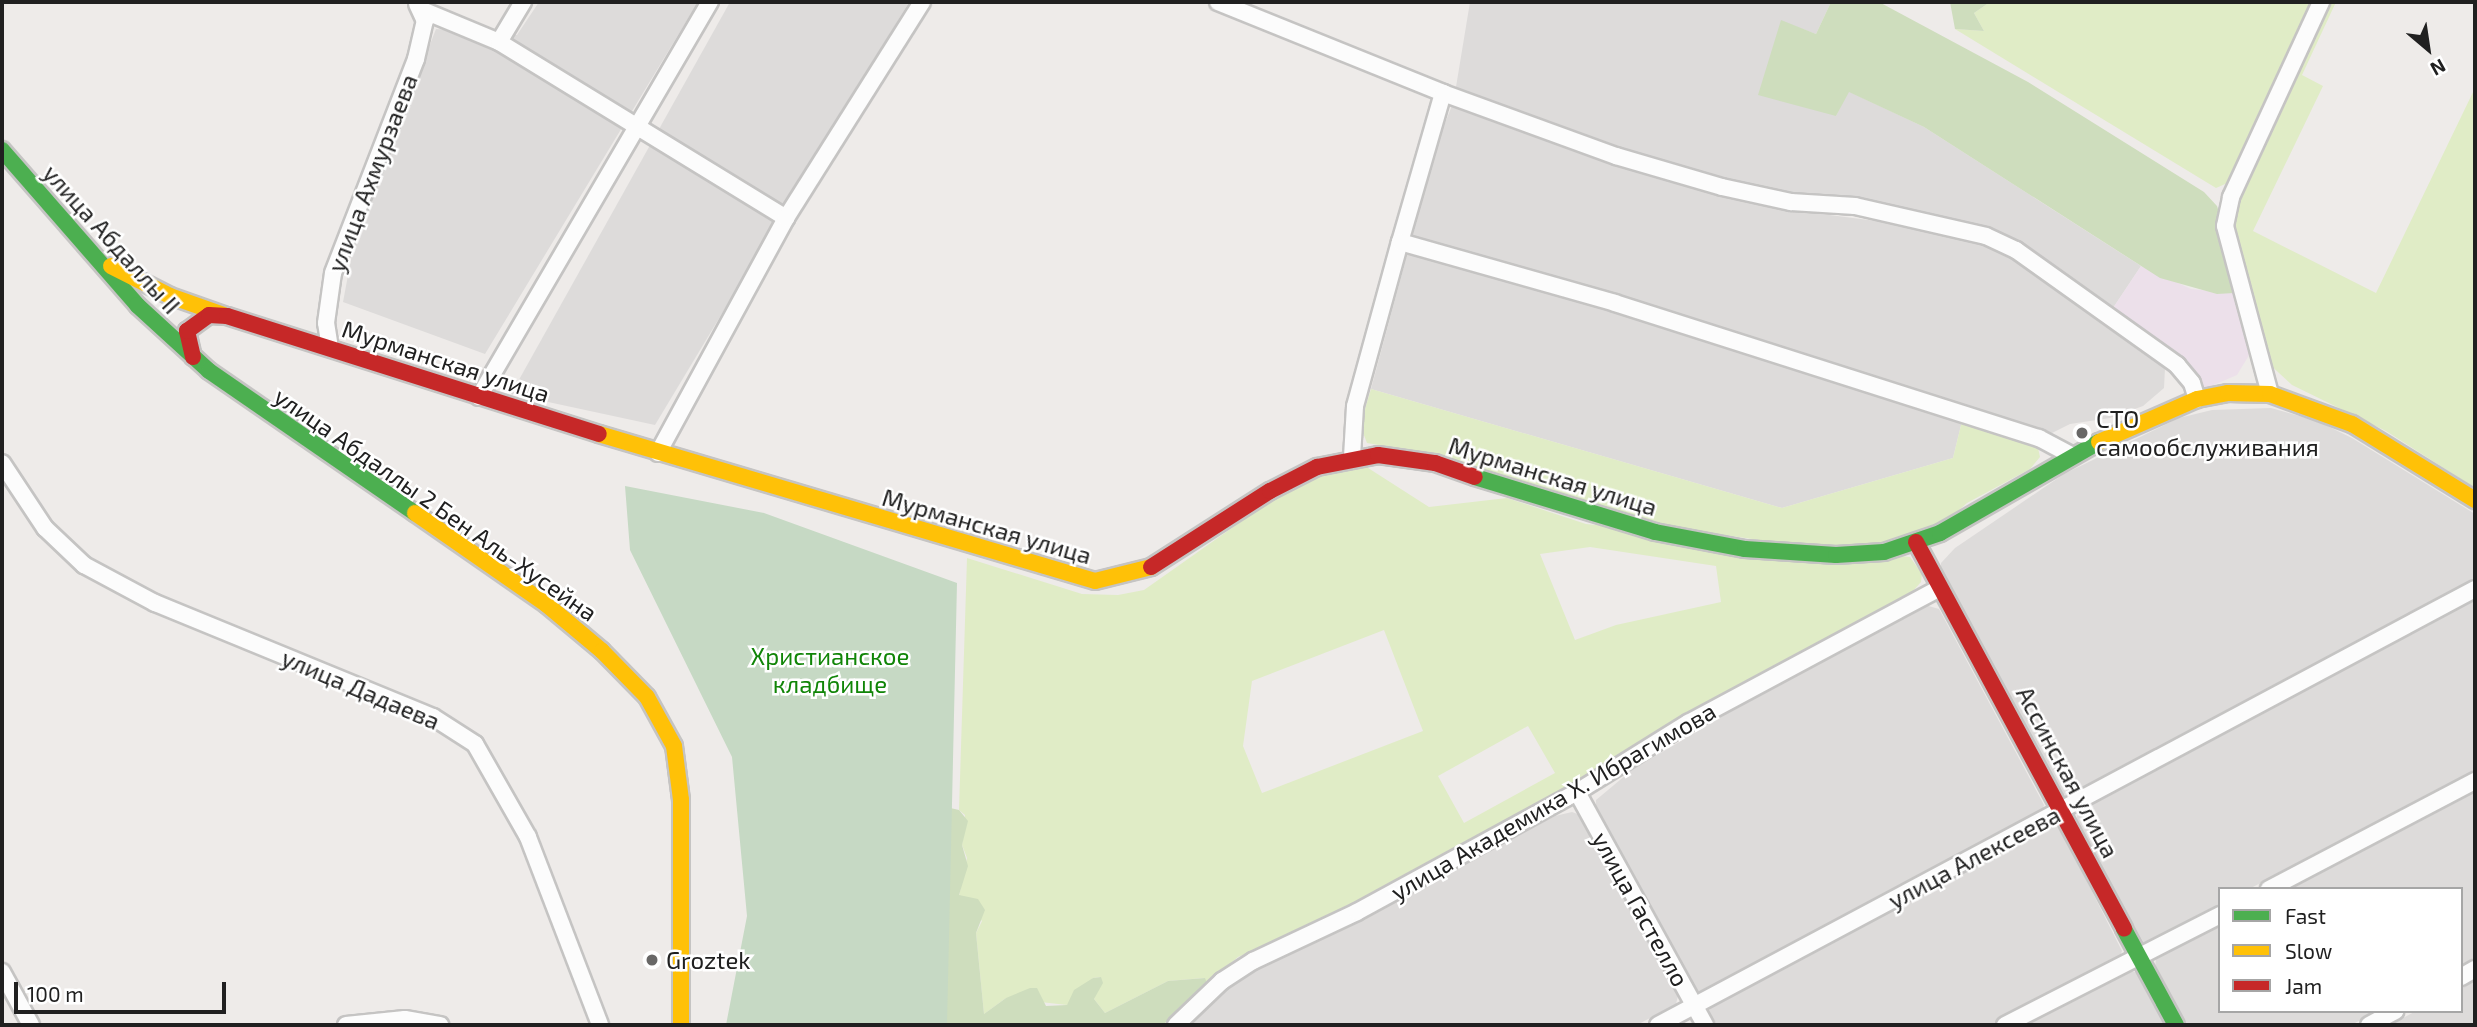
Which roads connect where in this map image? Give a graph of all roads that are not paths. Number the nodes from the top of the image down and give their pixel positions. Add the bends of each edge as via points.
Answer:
1 (523, 2) edge
2 (710, 2) edge
3 (922, 2) edge
4 (2321, 2) edge
5 (1226, 3) edge
6 (419, 6) edge
7 (499, 42) junction
8 (1443, 93) junction
9 (635, 128) junction
10 (2, 150) edge
11 (786, 218) junction
12 (1400, 242) junction
13 (87, 250) junction
14 (227, 316) junction
15 (330, 348) junction
16 (193, 357) junction
17 (2270, 394) junction
18 (479, 397) junction
19 (2197, 399) junction
20 (658, 453) junction
21 (2073, 456) junction
22 (1352, 457) junction
23 (2, 463) edge
24 (2475, 500) edge
25 (1916, 542) junction
26 (1940, 588) junction
27 (2475, 589) edge
28 (2475, 781) edge
29 (1577, 792) junction
30 (2062, 810) junction
31 (2273, 887) edge
32 (2218, 916) edge
33 (2140, 956) junction
34 (2, 972) edge
35 (1695, 1006) junction
36 (2391, 1013) edge
37 (31, 1025) edge
38 (346, 1025) edge
39 (440, 1025) edge
40 (600, 1025) edge
41 (681, 1025) edge
42 (1176, 1025) edge
43 (1658, 1025) edge
44 (1705, 1025) edge
45 (2005, 1025) edge
46 (2176, 1025) edge
47 (2369, 1025) edge

1 - 7 street
2 - 9 street
3 - 11 street
4 - 17 street via 2231,197 2225,226
5 - 8 street
6 - 7 street
6 - 15 street, улица Ахмурзаева via 424,32 416,59 333,272 326,323
7 - 9 street
8 - 12 street
8 - 19 street via 1616,156 1722,187 1791,202 1855,206 1986,236 2028,257 2177,365 2192,383
9 - 11 street
9 - 18 street
10 - 13 main road, улица Абдаллы II
11 - 20 street
12 - 21 street via 1628,307 2039,438
12 - 22 street via 1354,406
13 - 14 main road, Мурманская улица via 125,276
13 - 16 main road, улица Абдаллы II
14 - 15 main road, Мурманская улица
14 - 16 main road via 209,315 187,331
15 - 18 main road, Мурманская улица
16 - 41 main road, улица Абдаллы 2 Бен Аль-Хусейна via 546,604 647,697 674,746 681,800
17 - 19 main road, Мурманская улица via 2228,393
17 - 24 main road, Мурманская улица via 2352,424
18 - 20 main road, Мурманская улица
19 - 21 main road, Мурманская улица via 2123,428
20 - 22 main road, Мурманская улица via 1095,581 1143,572 1289,480
21 - 25 main road, Мурманская улица via 1940,533
22 - 25 main road, Мурманская улица via 1397,455 1435,463 1559,506 1655,532 1745,549 1836,555 1884,552
23 - 40 street, улица Дадаева via 45,528 84,565 155,603 433,717 475,744 527,837
25 - 26 main road, Ассинская улица
26 - 29 street, улица Академика Х. Ибрагимова via 1688,723
26 - 30 main road, Ассинская улица
27 - 30 street, улица Алексеева
28 - 31 street
29 - 35 street, улица Гастелло
29 - 42 street, улица Академика Х. Ибрагимова via 1357,912 1253,961 1201,999
30 - 33 main road, Ассинская улица
30 - 35 street, улица Алексеева
32 - 33 street
33 - 45 street
33 - 46 main road, Ассинская улица
34 - 37 street
35 - 43 street, улица Алексеева
35 - 44 street, улица Гастелло
36 - 47 street
38 - 39 street via 405,1019

